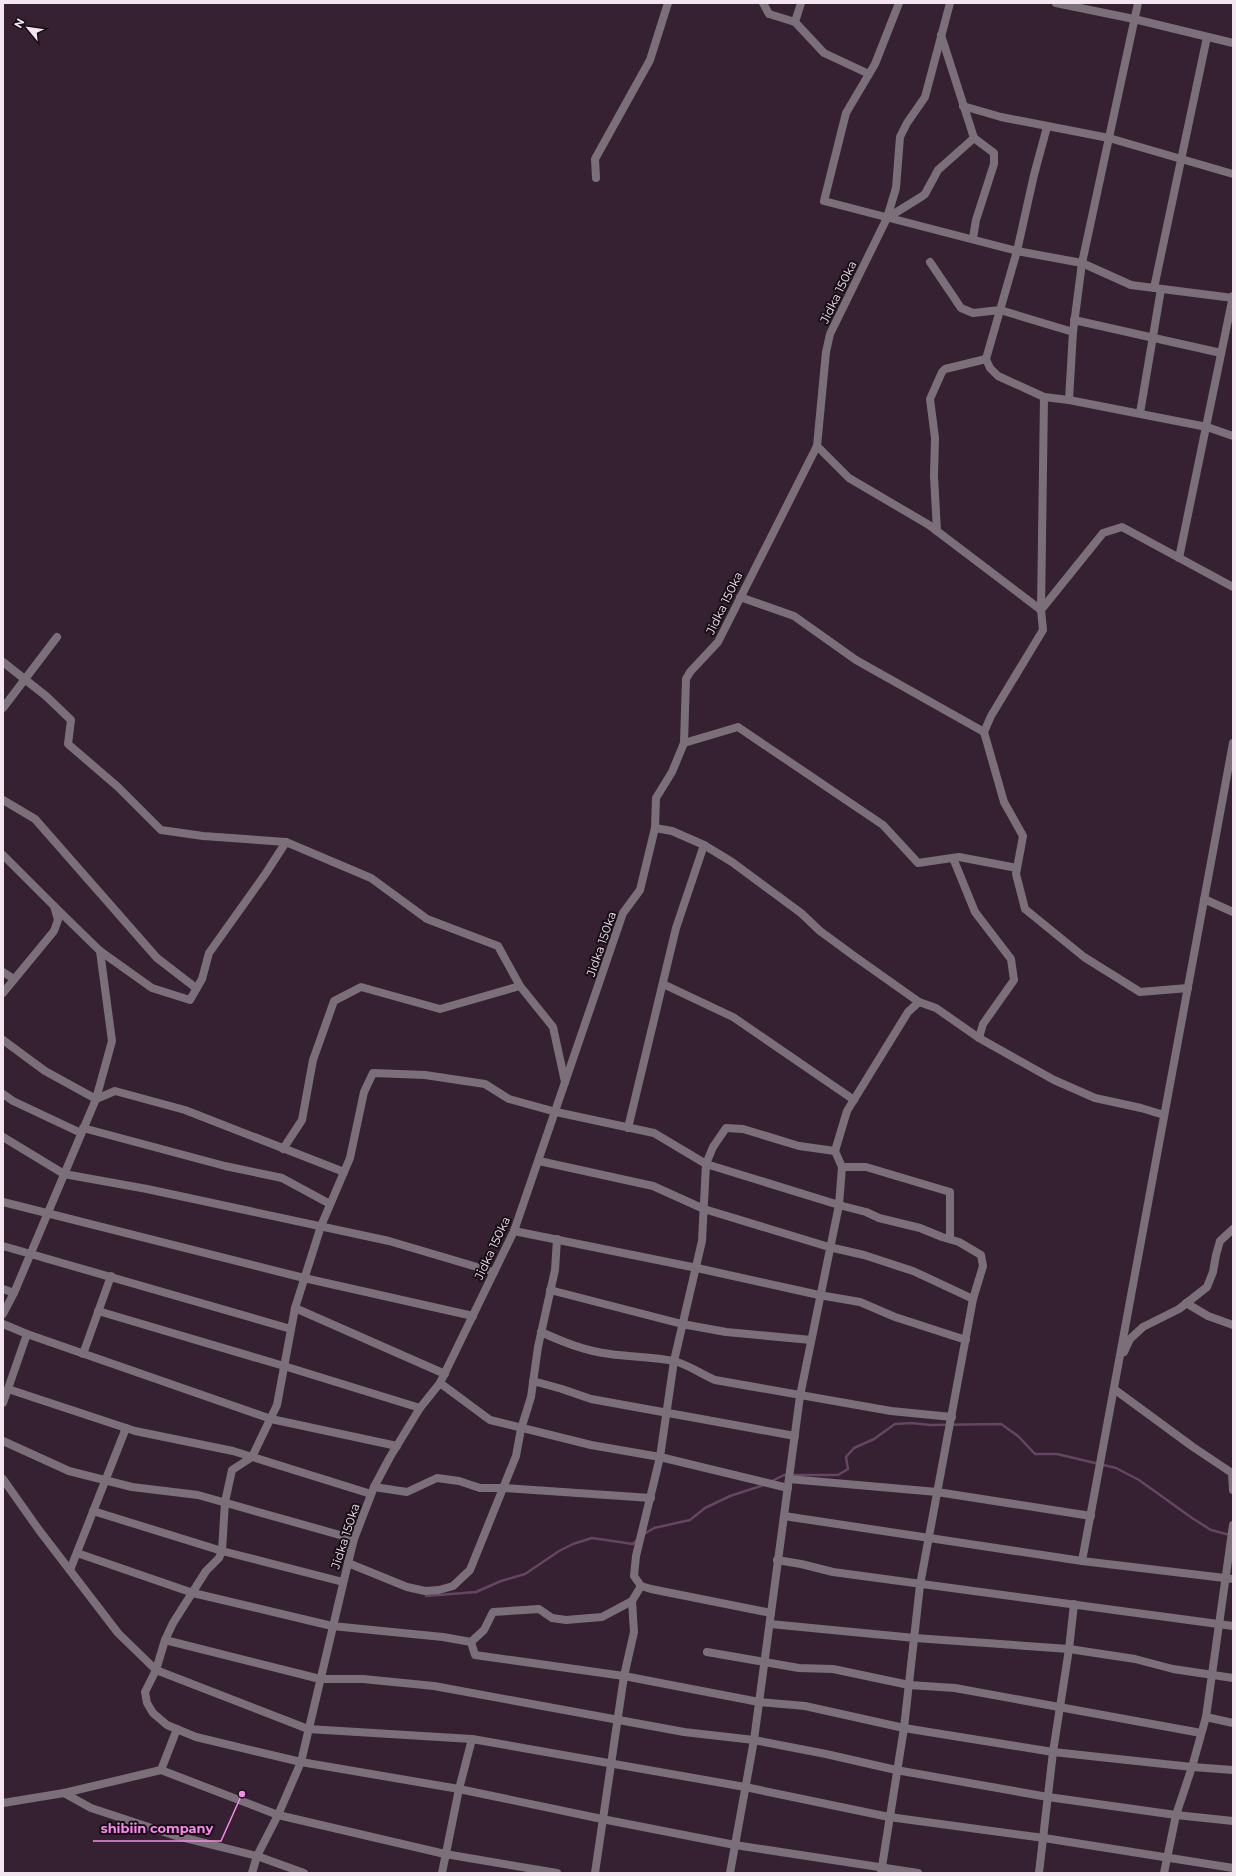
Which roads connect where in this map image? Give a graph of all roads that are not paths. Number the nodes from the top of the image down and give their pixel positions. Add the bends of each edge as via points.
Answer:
1 (668, 3) edge
2 (763, 3) edge
3 (801, 3) edge
4 (900, 3) edge
5 (950, 3) edge
6 (1056, 3) edge
7 (1138, 3) edge
8 (1134, 19) junction
9 (795, 22) junction
10 (940, 35) junction
11 (1207, 37) junction
12 (1233, 43) edge
13 (869, 74) junction
14 (963, 106) junction
15 (1047, 127) junction
16 (974, 138) junction
17 (1109, 138) junction
18 (1182, 159) junction
19 (1233, 174) edge
20 (596, 178) dead end
21 (887, 218) junction
22 (973, 238) junction
23 (1016, 251) junction
24 (930, 262) dead end
25 (1082, 263) junction
26 (1158, 289) junction
27 (1233, 297) edge
28 (1000, 310) junction
29 (1074, 320) junction
30 (1073, 332) junction
31 (1152, 338) junction
32 (1221, 353) junction
33 (986, 359) junction
34 (1044, 397) junction
35 (1069, 400) junction
36 (1140, 413) junction
37 (1207, 427) junction
38 (1233, 436) edge
39 (817, 446) junction
40 (937, 531) junction
41 (1179, 558) junction
42 (1233, 587) edge
43 (740, 597) junction
44 (1041, 610) junction
45 (57, 636) dead end
46 (3, 662) edge
47 (26, 680) junction
48 (3, 708) edge
49 (984, 732) junction
50 (684, 742) junction
51 (1233, 743) edge
52 (3, 800) edge
53 (655, 828) junction
54 (286, 842) junction
55 (704, 846) junction
56 (3, 856) edge
57 (953, 858) junction
58 (1017, 868) junction
59 (1204, 899) junction
60 (54, 906) junction
61 (1233, 912) edge
62 (100, 952) junction
63 (3, 972) edge
64 (14, 979) junction
65 (664, 984) junction
66 (520, 986) junction
67 (196, 988) junction
68 (1188, 988) junction
69 (3, 993) edge
70 (918, 1002) junction
71 (979, 1038) junction
72 (3, 1040) edge
73 (566, 1083) junction
74 (3, 1094) edge
75 (96, 1099) junction
76 (854, 1100) junction
77 (556, 1112) junction
78 (1164, 1115) junction
79 (628, 1128) junction
80 (82, 1131) junction
81 (3, 1137) edge
82 (283, 1148) junction
83 (835, 1151) junction
84 (539, 1161) junction
85 (706, 1164) junction
86 (842, 1167) junction
87 (344, 1172) junction
88 (64, 1174) junction
89 (3, 1202) edge
90 (330, 1204) junction
91 (839, 1205) junction
92 (704, 1209) junction
93 (48, 1212) junction
94 (321, 1226) junction
95 (1233, 1229) edge
96 (514, 1231) junction
97 (557, 1239) junction
98 (950, 1239) junction
99 (3, 1246) edge
100 (829, 1247) junction
101 (31, 1253) junction
102 (696, 1268) junction
103 (494, 1272) junction
104 (111, 1276) junction
105 (304, 1278) junction
106 (3, 1289) edge
107 (550, 1290) junction
108 (14, 1293) junction
109 (820, 1295) junction
110 (973, 1299) junction
111 (1186, 1303) junction
112 (294, 1308) junction
113 (98, 1311) junction
114 (3, 1314) edge
115 (473, 1316) junction
116 (3, 1324) edge
117 (682, 1324) junction
118 (1233, 1325) edge
119 (291, 1329) junction
120 (541, 1332) junction
121 (26, 1334) junction
122 (811, 1340) junction
123 (966, 1340) junction
124 (83, 1354) junction
125 (1119, 1361) junction
126 (674, 1362) junction
127 (284, 1366) junction
128 (445, 1374) junction
129 (533, 1381) junction
130 (440, 1384) junction
131 (1114, 1389) junction
132 (8, 1390) junction
133 (800, 1396) junction
134 (3, 1403) edge
135 (420, 1408) junction
136 (666, 1412) junction
137 (952, 1417) junction
138 (271, 1419) junction
139 (126, 1428) junction
140 (521, 1429) junction
141 (795, 1436) junction
142 (3, 1441) edge
143 (397, 1446) junction
144 (252, 1457) junction
145 (660, 1457) junction
146 (3, 1479) edge
147 (105, 1480) junction
148 (788, 1484) junction
149 (504, 1488) junction
150 (1233, 1490) edge
151 (372, 1491) junction
152 (937, 1492) junction
153 (650, 1498) junction
154 (225, 1502) junction
155 (93, 1511) junction
156 (784, 1516) junction
157 (1090, 1516) junction
158 (1233, 1525) edge
159 (927, 1538) junction
160 (354, 1539) junction
161 (222, 1552) junction
162 (77, 1553) junction
163 (777, 1560) junction
164 (1082, 1561) junction
165 (348, 1563) junction
166 (70, 1570) junction
167 (1229, 1579) edge
168 (343, 1582) junction
169 (920, 1585) junction
170 (641, 1586) junction
171 (193, 1593) junction
172 (632, 1602) junction
173 (1074, 1604) junction
174 (771, 1613) junction
175 (770, 1624) junction
176 (1219, 1625) junction
177 (332, 1626) junction
178 (1233, 1626) edge
179 (915, 1638) junction
180 (165, 1640) junction
181 (471, 1642) junction
182 (1069, 1649) junction
183 (707, 1652) dead end
184 (765, 1661) junction
185 (156, 1670) junction
186 (1212, 1675) junction
187 (624, 1676) junction
188 (1233, 1678) edge
189 (320, 1679) junction
190 (909, 1685) junction
191 (759, 1702) junction
192 (1060, 1708) junction
193 (1206, 1717) junction
194 (617, 1720) junction
195 (1233, 1723) edge
196 (176, 1728) junction
197 (904, 1728) junction
198 (308, 1729) junction
199 (1201, 1733) junction
200 (472, 1739) junction
201 (754, 1740) junction
202 (1052, 1752) junction
203 (301, 1762) junction
204 (612, 1764) junction
205 (1192, 1767) junction
206 (161, 1770) junction
207 (896, 1770) junction
208 (1233, 1770) edge
209 (745, 1787) junction
210 (459, 1789) junction
211 (64, 1793) junction
212 (1048, 1797) junction
213 (3, 1803) edge
214 (278, 1815) junction
215 (1176, 1815) junction
216 (889, 1817) junction
217 (602, 1819) junction
218 (1233, 1821) edge
219 (1044, 1838) junction
220 (735, 1845) junction
221 (445, 1854) junction
222 (257, 1856) junction
223 (1167, 1857) junction
224 (1233, 1868) edge
225 (882, 1870) edge
226 (252, 1873) edge
227 (304, 1873) edge
228 (442, 1873) edge
229 (557, 1873) edge
230 (595, 1873) edge
231 (730, 1873) edge
232 (918, 1873) edge
233 (1039, 1873) edge
234 (1164, 1873) edge

1 - 20 street via 650,60 596,159
2 - 9 street via 769,14
3 - 9 street
4 - 13 street
5 - 10 street, Jidka 150ka
6 - 8 street
7 - 8 street
8 - 11 street
8 - 17 street
9 - 13 street via 824,53
10 - 14 street
10 - 21 street, Jidka 150ka via 925,97 900,137 896,188
11 - 12 street
11 - 18 street
13 - 21 street via 846,113 824,201
14 - 15 street
14 - 16 street
15 - 17 street
15 - 23 street
16 - 21 street via 938,170 922,197
16 - 22 street via 994,153 994,164 976,220
17 - 18 street
17 - 25 street
18 - 19 street
18 - 26 street
21 - 22 street
21 - 39 street, Jidka 150ka via 830,334
22 - 23 street
23 - 25 street
23 - 28 street
24 - 28 street via 961,308 972,313
25 - 26 street via 1120,282
25 - 29 street
26 - 27 street
26 - 31 street
27 - 32 street
28 - 30 street
28 - 33 street
29 - 30 street
29 - 31 street
30 - 35 street
31 - 32 street
31 - 36 street
32 - 37 street
33 - 34 street via 998,376
33 - 40 street via 945,369 930,399 935,438
34 - 35 street
34 - 44 street
35 - 36 street
36 - 37 street
37 - 38 street
37 - 41 street
39 - 40 street via 849,478
39 - 43 street, Jidka 150ka
40 - 44 street
41 - 42 street
41 - 44 street via 1122,527 1103,533
43 - 49 street via 794,616 856,660
43 - 50 street, Jidka 150ka via 715,647 686,678
44 - 49 street via 1043,630
45 - 47 street
46 - 47 street
47 - 48 street
47 - 54 street via 71,720 68,744 118,787 161,830
49 - 58 street via 1004,802 1023,836
50 - 53 street, Jidka 150ka via 672,772 656,798
50 - 57 street via 738,727 883,824 918,864
51 - 59 street
52 - 67 street via 35,819 157,958
53 - 55 street via 672,831
53 - 73 street, Jidka 150ka via 640,890 624,913
54 - 66 street via 371,878 427,919 498,946
54 - 67 street via 209,953 202,979
55 - 65 street via 676,928
55 - 70 street via 732,862
56 - 60 street
57 - 58 street
57 - 71 street via 975,912 1011,959 1014,980 983,1024
58 - 68 street via 1016,874 1025,909 1084,957 1140,992
59 - 61 street
59 - 68 street
60 - 62 street
60 - 64 street via 58,920 54,931
62 - 67 street via 152,988 190,1000
62 - 75 street via 112,1041
63 - 64 street
64 - 69 street
65 - 76 street via 733,1017
65 - 79 street
66 - 73 street via 553,1027
66 - 82 street via 440,1009 361,986 334,1001 313,1060 302,1120
68 - 78 street
70 - 71 street via 936,1008
70 - 76 street via 908,1012
71 - 78 street via 1054,1080 1094,1098
72 - 75 street via 45,1071
73 - 77 street, Jidka 150ka
74 - 80 street via 12,1101
75 - 80 street
75 - 82 street via 115,1090 185,1110
76 - 83 street via 847,1111
77 - 79 street
77 - 84 street, Jidka 150ka
77 - 87 street via 509,1099 485,1084 425,1075 373,1074 364,1092 350,1158
78 - 125 street
79 - 85 street via 654,1133
80 - 88 street
80 - 90 street via 282,1178
81 - 88 street
82 - 87 street
83 - 85 street via 799,1146 743,1129 726,1128 713,1147
83 - 86 street
84 - 92 street via 653,1186
84 - 96 street, Jidka 150ka
85 - 91 street
85 - 92 street
86 - 91 street
86 - 98 street via 866,1167 950,1192
87 - 90 street
88 - 93 street
88 - 94 street
89 - 93 street
90 - 94 street
91 - 98 street
91 - 100 street
92 - 100 street
92 - 102 street via 702,1241
93 - 101 street
93 - 105 street
94 - 103 street via 389,1241
94 - 105 street
95 - 111 street via 1220,1241 1207,1287
96 - 97 street
96 - 103 street, Jidka 150ka
97 - 102 street
97 - 107 street via 555,1270
98 - 110 street via 972,1248 981,1255 983,1266
99 - 101 street
100 - 109 street
100 - 110 street via 913,1271
101 - 104 street
101 - 108 street
102 - 109 street
102 - 117 street
103 - 115 street, Jidka 150ka
104 - 113 street
104 - 119 street
105 - 112 street
105 - 115 street
106 - 108 street
107 - 117 street
107 - 120 street
108 - 114 street
109 - 122 street
109 - 123 street via 860,1302 895,1317
110 - 123 street
111 - 118 street via 1208,1316
111 - 125 street via 1143,1327 1130,1339
112 - 119 street
112 - 128 street
113 - 124 street
113 - 127 street
115 - 128 street, Jidka 150ka
116 - 121 street
117 - 122 street via 726,1332
117 - 126 street
119 - 127 street
120 - 126 street via 587,1350
120 - 129 street
121 - 124 street
121 - 132 street
122 - 133 street
123 - 137 street
124 - 138 street
125 - 131 street
126 - 133 street via 692,1367 715,1380
126 - 136 street
127 - 135 street
127 - 138 street via 277,1405
128 - 130 street, Jidka 150ka
129 - 136 street via 591,1399
129 - 140 street
130 - 135 street, Jidka 150ka
130 - 140 street via 490,1420
131 - 150 street via 1232,1473
131 - 157 street
132 - 134 street
132 - 139 street
133 - 137 street via 843,1401 891,1411
133 - 141 street
135 - 143 street, Jidka 150ka
136 - 141 street
136 - 145 street
137 - 152 street
138 - 143 street
138 - 144 street
139 - 144 street
139 - 147 street
140 - 145 street
140 - 149 street via 516,1456
141 - 148 street
142 - 147 street via 69,1471
143 - 151 street, Jidka 150ka
144 - 151 street
144 - 154 street via 232,1470
145 - 148 street
145 - 153 street
146 - 166 street
147 - 154 street via 198,1495
147 - 155 street
148 - 152 street
148 - 156 street
149 - 151 street via 480,1488 438,1478 407,1492
149 - 153 street
149 - 165 street via 470,1570 453,1586 425,1591
151 - 160 street, Jidka 150ka
152 - 157 street
152 - 159 street
153 - 170 street via 636,1556 634,1576
154 - 160 street
154 - 161 street
155 - 161 street
155 - 162 street
156 - 159 street
156 - 163 street
157 - 164 street
158 - 167 street
159 - 164 street
159 - 169 street
160 - 165 street, Jidka 150ka
161 - 168 street
161 - 171 street via 206,1571
162 - 166 street
162 - 171 street
163 - 169 street via 833,1572
163 - 174 street
164 - 167 street
165 - 168 street, Jidka 150ka
166 - 185 street via 118,1633
167 - 176 street
168 - 177 street, Jidka 150ka
169 - 173 street
169 - 179 street
170 - 172 street
170 - 174 street
171 - 177 street
171 - 180 street
172 - 181 street via 602,1617 566,1620 552,1618 539,1609 493,1612 484,1630
172 - 187 street via 634,1632
173 - 176 street
173 - 182 street
174 - 175 street
175 - 179 street
175 - 184 street
176 - 178 street
176 - 186 street
177 - 181 street
177 - 189 street, Jidka 150ka
179 - 182 street
179 - 190 street
180 - 185 street
180 - 189 street
181 - 187 street via 475,1655
182 - 186 street
182 - 192 street
183 - 184 street
184 - 190 street via 799,1668 833,1669
184 - 191 street
185 - 196 street via 145,1692 147,1703 153,1713
185 - 198 street
186 - 188 street
186 - 193 street
187 - 191 street
187 - 194 street
189 - 194 street via 363,1679 434,1686
189 - 198 street, Jidka 150ka
190 - 192 street via 955,1688
190 - 197 street
191 - 197 street via 805,1706
191 - 201 street
192 - 199 street
192 - 202 street
193 - 195 street
193 - 199 street
194 - 201 street via 684,1732
194 - 204 street
196 - 203 street via 196,1737
196 - 206 street
197 - 202 street
197 - 207 street
198 - 200 street
198 - 203 street, Jidka 150ka
199 - 205 street
200 - 204 street
200 - 210 street
201 - 207 street
201 - 209 street
202 - 205 street
202 - 212 street
203 - 210 street
203 - 214 street, Jidka 150ka
204 - 209 street
204 - 217 street
205 - 208 street
205 - 215 street
206 - 211 street
206 - 214 street
207 - 212 street
207 - 216 street
209 - 216 street
209 - 220 street
210 - 217 street
210 - 221 street
211 - 213 street
211 - 222 street via 91,1808 173,1835
212 - 215 street
212 - 219 street
214 - 221 street
214 - 222 street, Jidka 150ka
215 - 218 street
215 - 223 street
216 - 219 street
216 - 225 street
217 - 220 street
217 - 230 street
219 - 223 street
219 - 233 street
220 - 225 street
220 - 231 street
221 - 228 street
221 - 229 street
222 - 226 street, Jidka 150ka
222 - 227 street
223 - 224 street
223 - 234 street
225 - 232 street

